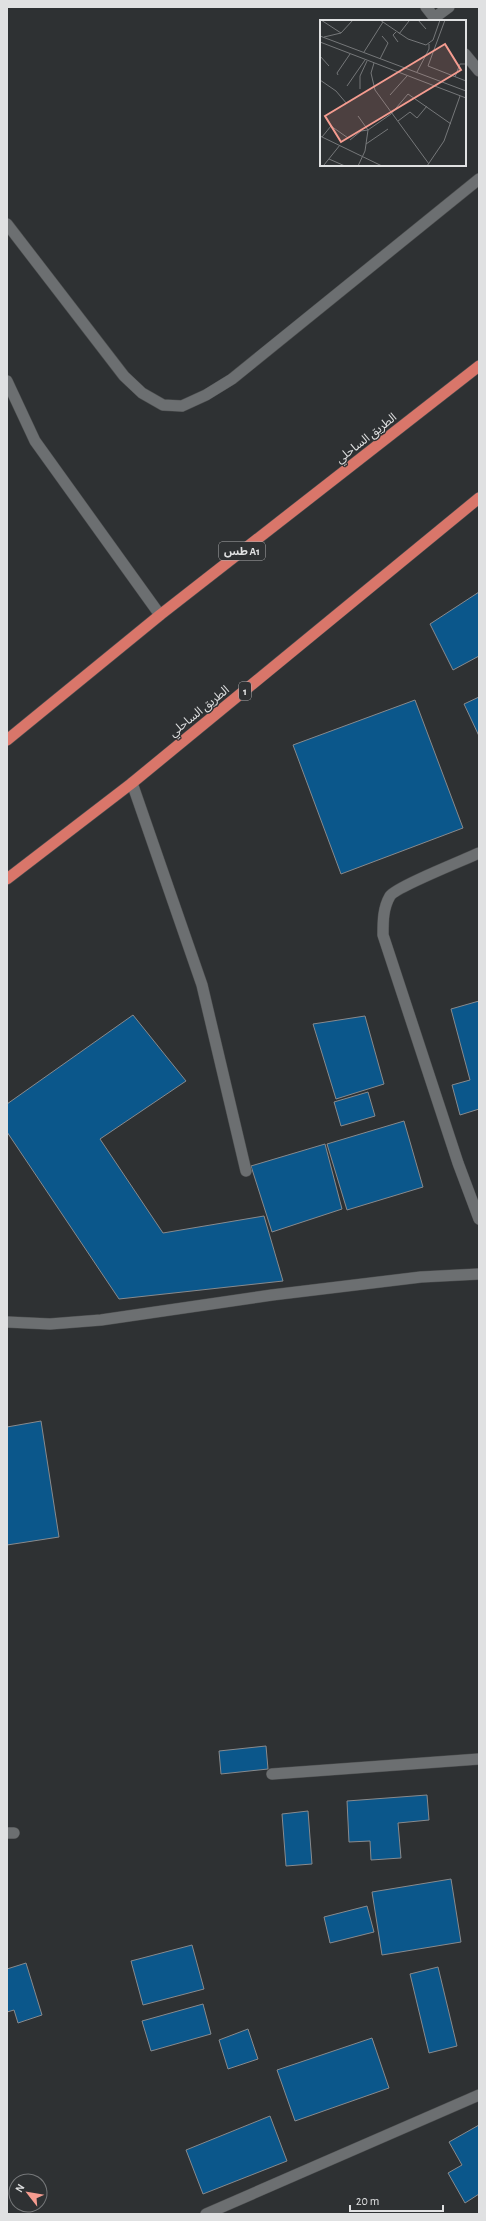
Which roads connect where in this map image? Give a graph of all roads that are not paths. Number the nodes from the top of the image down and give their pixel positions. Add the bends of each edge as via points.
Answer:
1 (426, 7) edge
2 (449, 7) edge
3 (436, 20) edge
4 (466, 55) edge
5 (479, 71) edge
6 (479, 179) edge
7 (7, 224) edge
8 (479, 366) edge
9 (7, 381) edge
10 (479, 498) edge
11 (160, 615) junction
12 (7, 740) edge
13 (132, 783) junction
14 (479, 853) edge
15 (7, 879) edge
16 (246, 1171) dead end
17 (479, 1220) edge
18 (479, 1274) edge
19 (7, 1322) edge
20 (479, 1760) edge
21 (272, 1774) dead end
22 (479, 2095) edge
23 (206, 2214) edge

1 - 3 street
2 - 3 street
4 - 5 street
6 - 7 street via 232,379 182,406 163,405 142,393 124,376
8 - 11 highway, الطريق الساحلي / طس A1
9 - 11 street via 35,441
10 - 13 highway, الطريق الساحلي / 1
11 - 12 highway, الطريق الساحلي / طس A1
13 - 15 highway, الطريق الساحلي / 1
13 - 16 street via 202,986
14 - 17 street via 410,883 391,895 384,912 383,935
18 - 19 street via 421,1276 101,1320 50,1324
20 - 21 street
22 - 23 street

